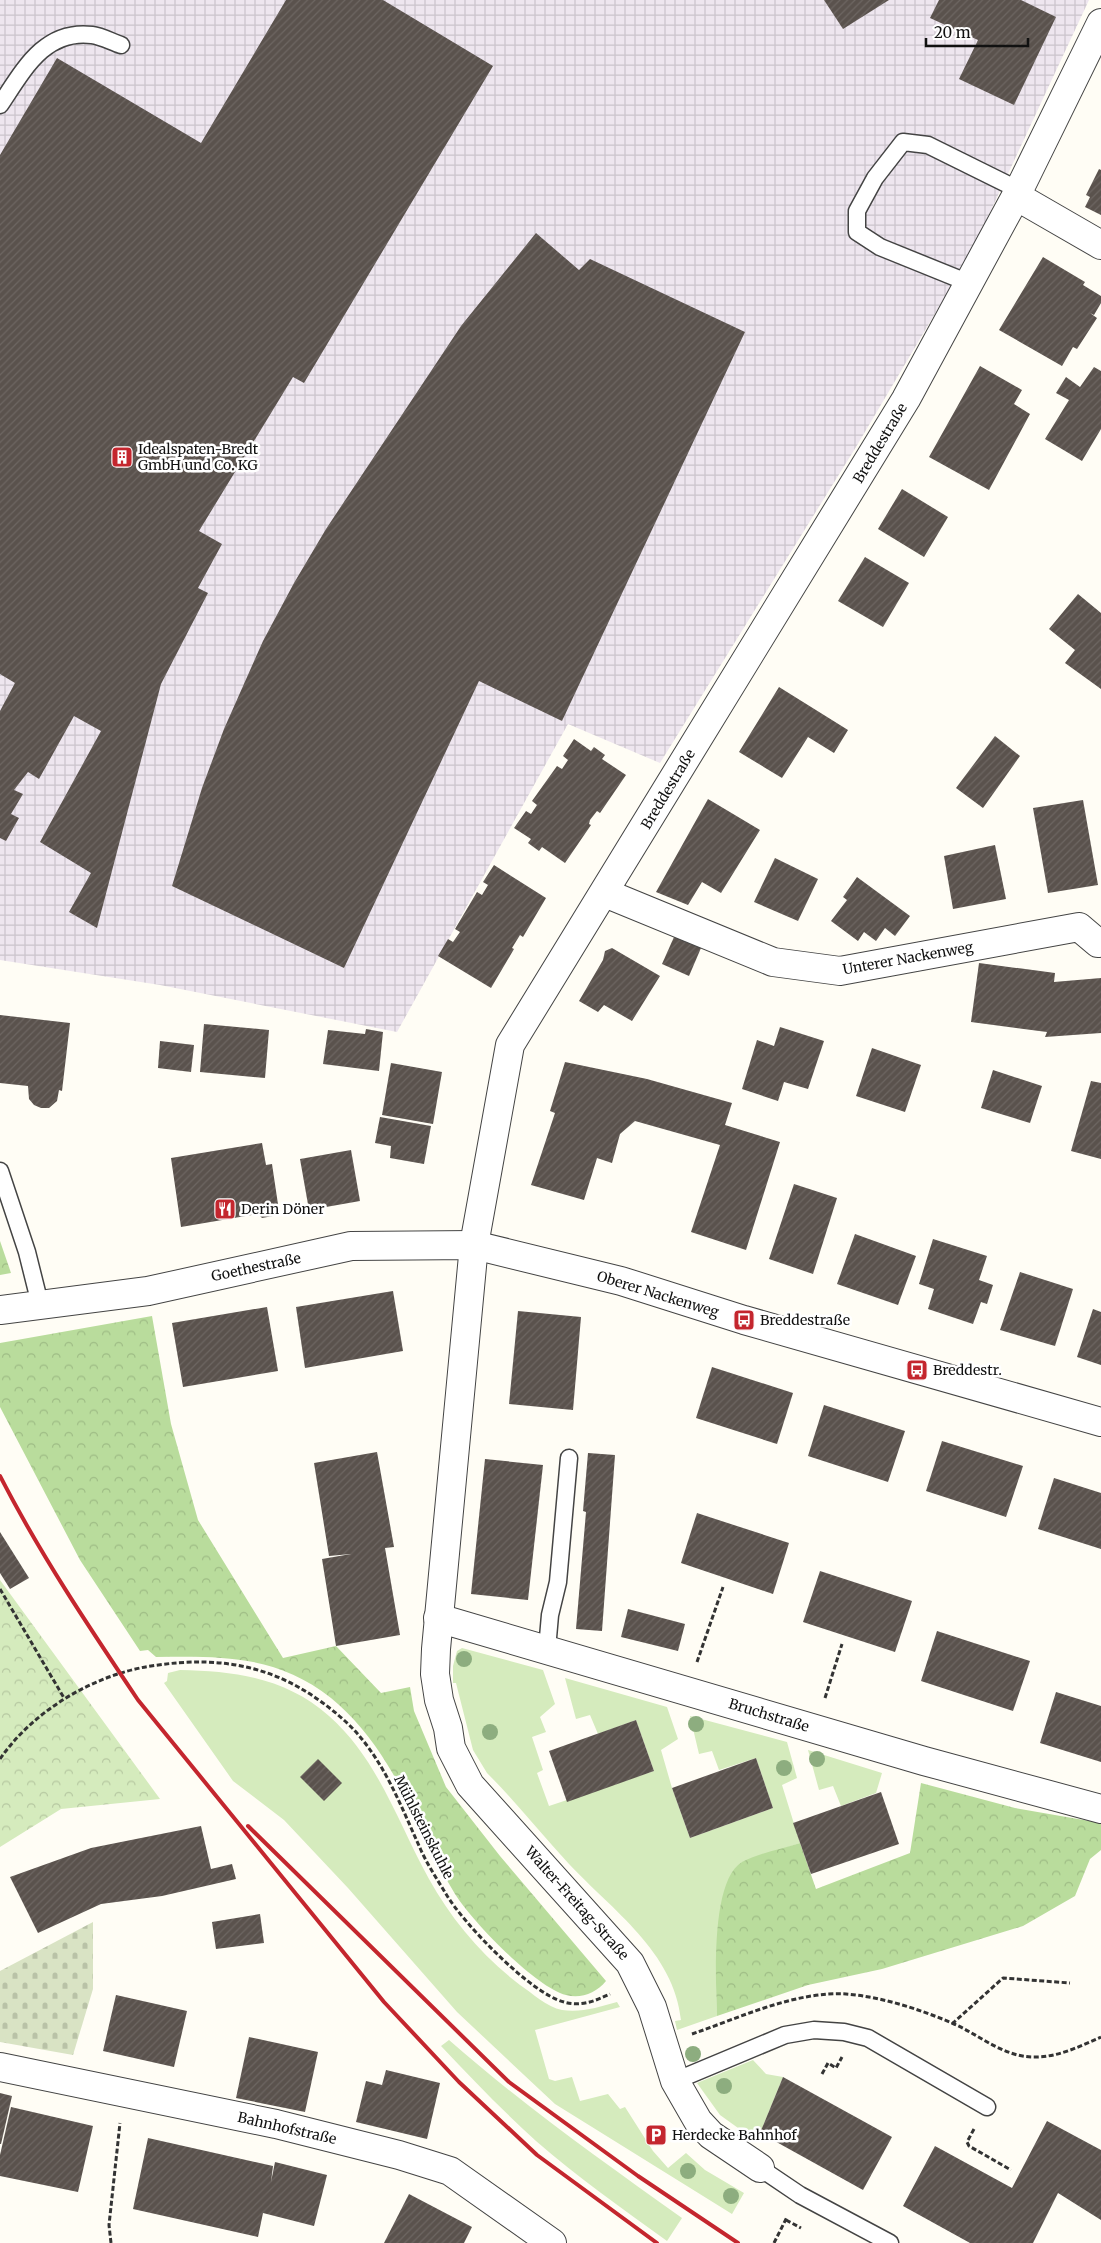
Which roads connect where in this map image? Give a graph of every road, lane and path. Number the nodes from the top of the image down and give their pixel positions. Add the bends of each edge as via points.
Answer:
1 (1101, 23) edge
2 (121, 45) dead end
3 (0, 105) edge
4 (1017, 193) junction
5 (1101, 245) edge
6 (970, 283) junction
7 (605, 893) junction
8 (1098, 943) dead end
9 (0, 1171) edge
10 (474, 1245) junction
11 (40, 1304) junction
12 (0, 1310) edge
13 (1101, 1422) edge
14 (569, 1458) dead end
15 (723, 1587) dead end
16 (0, 1589) edge
17 (438, 1618) junction
18 (842, 1644) dead end
19 (547, 1649) junction
20 (686, 1691) junction
21 (64, 1698) junction
22 (816, 1729) junction
23 (0, 1759) edge
24 (1101, 1809) edge
25 (638, 1977) junction
26 (1070, 1983) dead end
27 (952, 2024) dead end
28 (0, 2066) edge
29 (836, 2068) dead end
30 (822, 2074) dead end
31 (675, 2081) junction
32 (123, 2092) junction
33 (987, 2107) joint
34 (760, 2168) joint
35 (1011, 2170) dead end
36 (786, 2220) dead end
37 (801, 2228) dead end
38 (111, 2243) edge
39 (552, 2243) edge
40 (890, 2243) edge

1 - 4 street, Breddestraße
2 - 3 lane via 92,34 59,37 29,61
4 - 5 street
4 - 6 street, Breddestraße
4 - 6 lane via 928,145 902,142 875,178 858,211 857,232 880,247
6 - 7 street, Breddestraße via 906,399
7 - 8 street, Unterer Nackenweg via 773,962 840,971 1079,927
7 - 10 street, Breddestraße via 510,1045
9 - 11 lane via 27,1252
10 - 11 street, Goethestraße via 351,1246 148,1290
10 - 13 street, Oberer Nackenweg via 621,1281 744,1320
10 - 17 street, Breddestraße
11 - 12 street, Goethestraße
14 - 19 lane via 558,1582 550,1615
15 - 20 path
16 - 21 path
17 - 19 street, Bruchstraße
17 - 25 street, Walter-Freitag-Straße via 435,1674 451,1748 461,1769 470,1785 617,1947
18 - 22 path
19 - 20 street, Bruchstraße
20 - 22 street, Bruchstraße
21 - 23 path, Mühlsteinskuhle via 34,1720
21 - 25 path, Mühlsteinskuhle via 137,1668 172,1663 215,1662 252,1668 287,1679 314,1696 352,1728 395,1790 421,1851 448,1897 479,1935 536,1988 562,2002 579,2004 594,2002
22 - 24 street, Bruchstraße
25 - 31 street, Walter-Freitag-Straße via 652,2007
26 - 27 path via 1003,1978
28 - 32 street, Bahnhofstraße
29 - 30 path via 828,2063
31 - 33 lane via 785,2035 814,2030 844,2032 868,2038
31 - 34 street, Walter-Freitag-Straße via 698,2120 711,2134
32 - 38 path via 109,2226
32 - 39 street, Bahnhofstraße via 276,2124 450,2171
33 - 35 path via 967,2142
34 - 40 lane, Walter-Freitag-Straße via 800,2195
36 - 37 path

